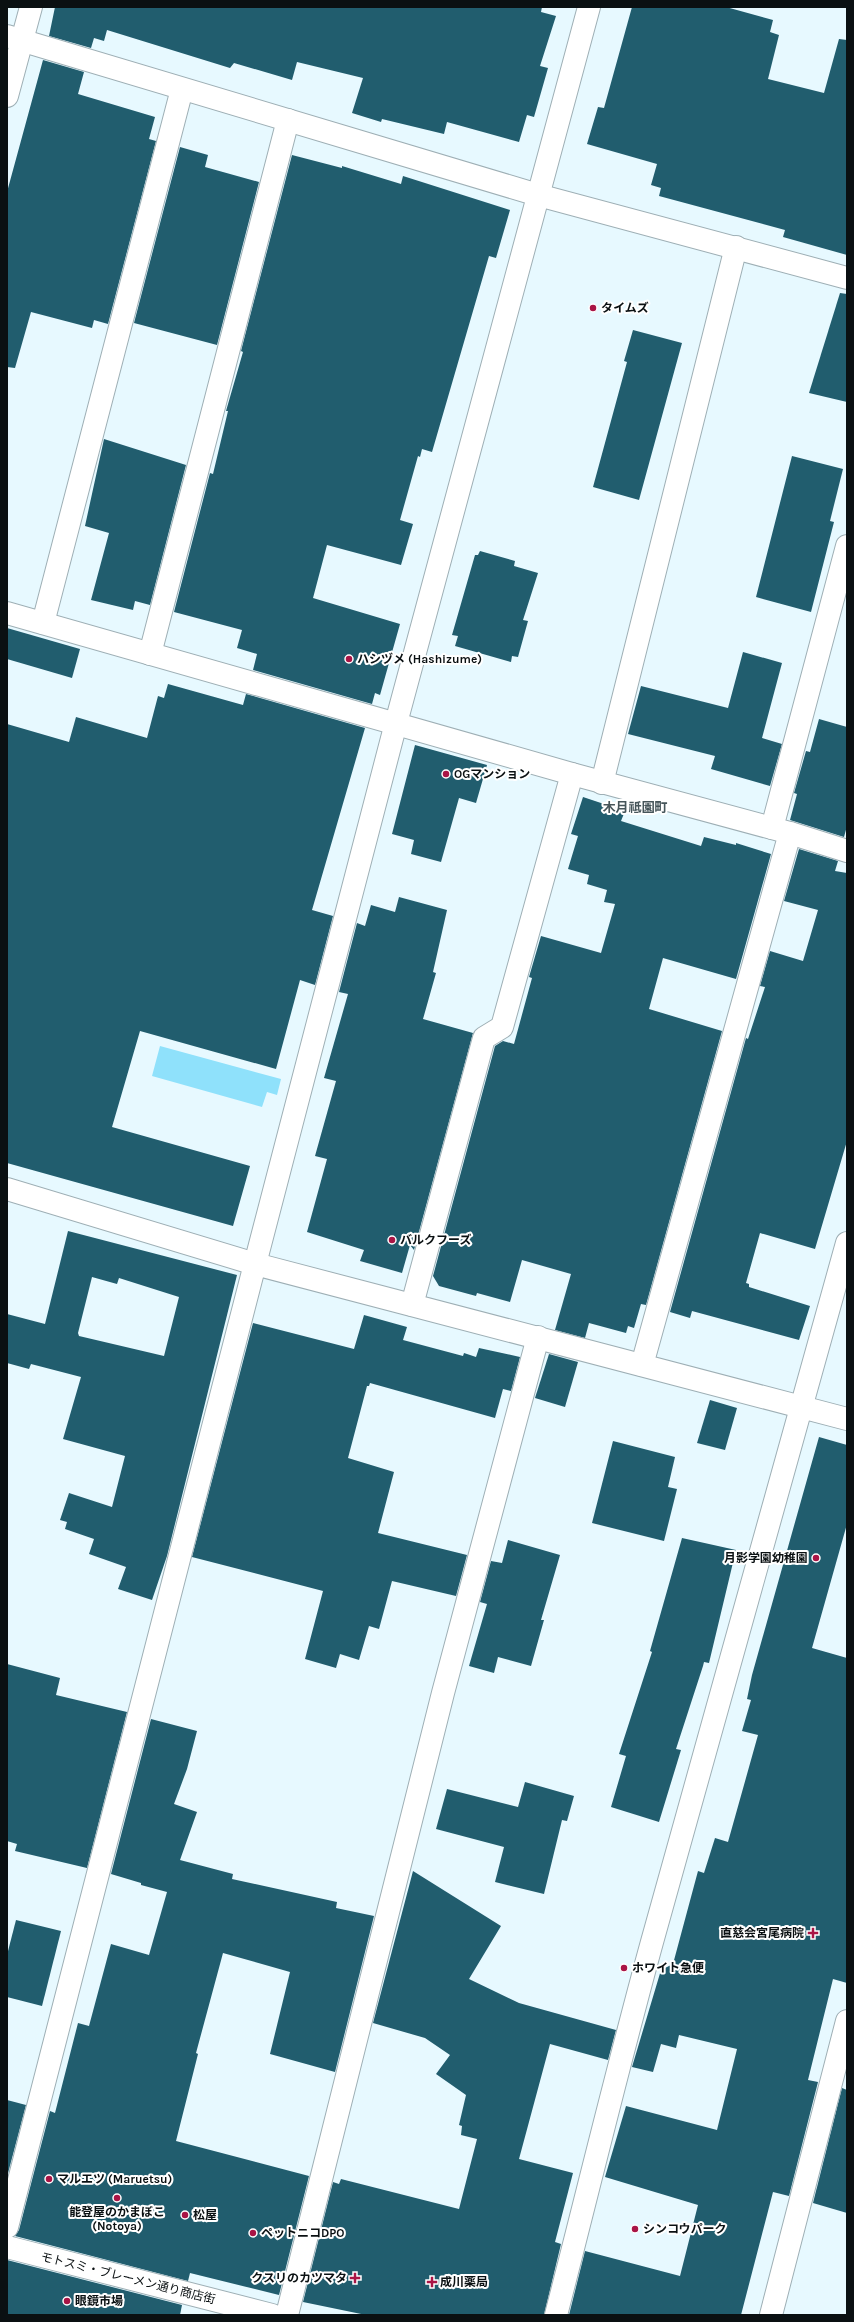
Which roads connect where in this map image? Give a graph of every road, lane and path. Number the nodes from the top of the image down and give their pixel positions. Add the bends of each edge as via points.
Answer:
1 (30, 7) edge
2 (589, 7) edge
3 (14, 39) edge
4 (182, 89) junction
5 (7, 96) edge
6 (288, 120) junction
7 (538, 195) junction
8 (736, 247) junction
9 (847, 278) edge
10 (847, 546) edge
11 (7, 613) edge
12 (43, 623) junction
13 (150, 654) junction
14 (396, 723) junction
15 (572, 774) junction
16 (602, 783) junction
17 (781, 831) junction
18 (847, 851) edge
19 (7, 1189) edge
20 (847, 1243) edge
21 (255, 1264) junction
22 (412, 1305) junction
23 (538, 1338) junction
24 (642, 1365) junction
25 (803, 1407) junction
26 (847, 1419) edge
27 (847, 2021) edge
28 (7, 2227) edge
29 (7, 2247) edge
30 (272, 2315) edge
31 (287, 2315) edge
32 (556, 2315) edge
33 (771, 2315) edge

1 - 3 street
2 - 7 street
3 - 4 street
3 - 5 street
4 - 6 street
4 - 12 street
6 - 7 street
6 - 13 street
7 - 8 street
7 - 14 street
8 - 9 street
8 - 16 street
10 - 17 street
11 - 12 street
12 - 13 street
13 - 14 street
14 - 15 street
14 - 21 street
15 - 16 street
15 - 22 street via 502,1027 484,1038
16 - 17 street
17 - 18 street
17 - 24 street
19 - 21 street
20 - 25 street
21 - 22 street
21 - 28 street
22 - 23 street
23 - 24 street
23 - 31 street via 447,1678
24 - 25 street
25 - 26 street
25 - 32 street via 748,1591 651,1944
27 - 33 street
29 - 30 street, モトスミ・ブレーメン通り商店街

